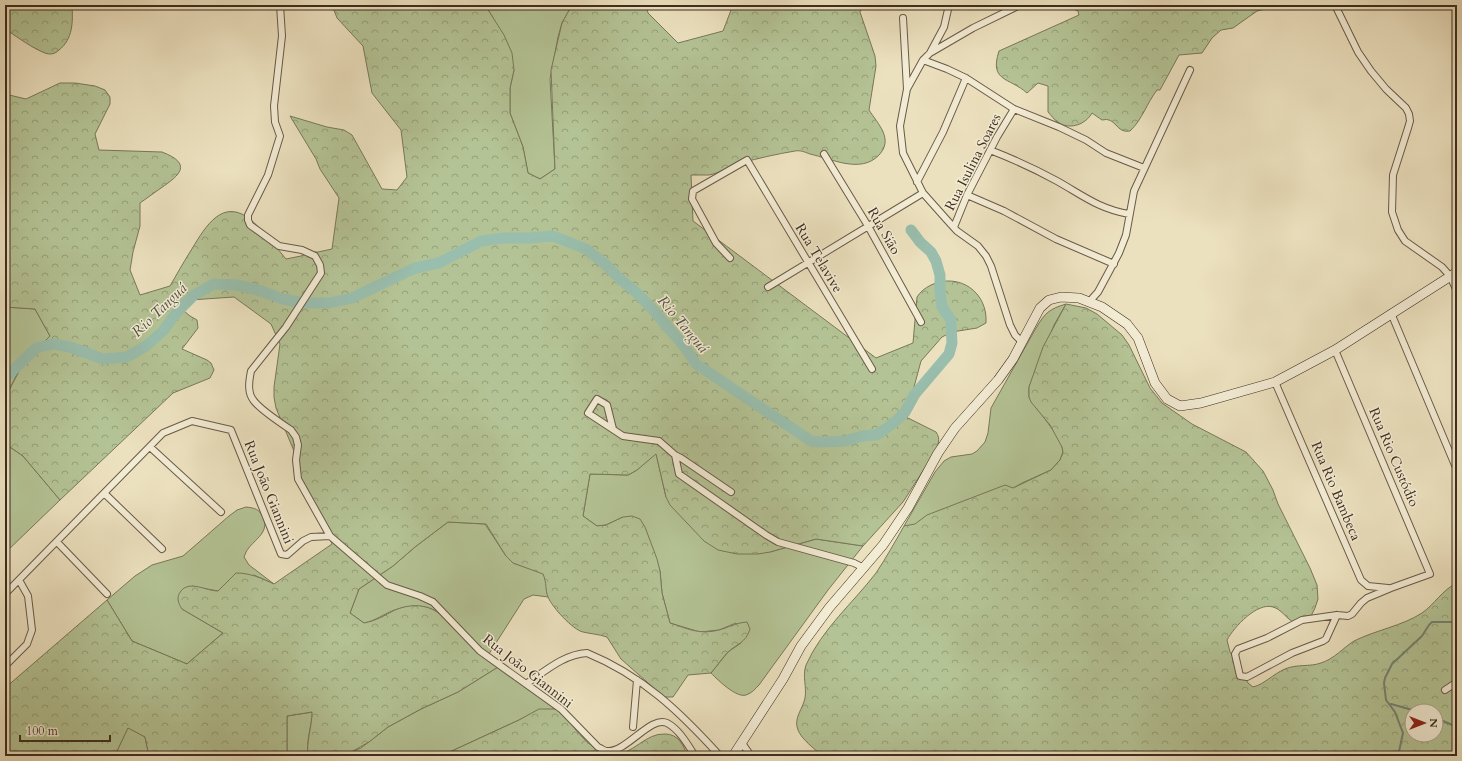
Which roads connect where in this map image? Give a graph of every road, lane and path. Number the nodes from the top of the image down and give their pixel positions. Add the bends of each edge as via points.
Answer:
1 (280, 5) edge
2 (949, 5) edge
3 (1020, 5) edge
4 (1335, 5) edge
5 (903, 18) dead end
6 (930, 53) junction
7 (923, 60) junction
8 (1190, 70) dead end
9 (966, 78) junction
10 (907, 89) junction
11 (1014, 109) junction
12 (990, 150) junction
13 (824, 154) dead end
14 (1144, 168) junction
15 (917, 182) junction
16 (923, 193) junction
17 (967, 195) junction
18 (1129, 214) junction
19 (868, 226) junction
20 (954, 228) junction
21 (730, 258) dead end
22 (807, 262) junction
23 (1114, 264) junction
24 (1454, 274) edge
25 (768, 287) dead end
26 (1457, 291) edge
27 (1089, 302) junction
28 (1391, 313) junction
29 (921, 322) dead end
30 (1022, 342) junction
31 (1335, 350) junction
32 (872, 369) dead end
33 (1275, 382) junction
34 (613, 429) junction
35 (150, 447) junction
36 (675, 456) junction
37 (1457, 470) edge
38 (731, 492) dead end
39 (104, 494) junction
40 (222, 512) dead end
41 (330, 536) junction
42 (57, 542) junction
43 (162, 549) dead end
44 (864, 568) junction
45 (19, 580) junction
46 (1391, 588) junction
47 (5, 594) edge
48 (107, 594) dead end
49 (1337, 615) junction
50 (5, 666) edge
51 (637, 680) junction
52 (1457, 682) edge
53 (526, 684) junction
54 (1445, 690) dead end
55 (633, 727) dead end
56 (742, 743) junction
57 (695, 756) edge
58 (720, 756) edge
59 (733, 756) edge
60 (751, 756) edge

1 - 41 street via 282,36 274,106 275,122 280,136 268,175 248,215 248,220 250,225 279,246 302,250 315,256 321,273 286,327 251,371 249,391 254,402 291,430 296,437 298,478
2 - 6 street via 944,27
3 - 6 street
4 - 24 street via 1358,52 1371,71 1409,114 1410,121 1393,175 1392,212 1398,230 1405,241
5 - 10 street
6 - 7 street
7 - 9 street
7 - 10 street
8 - 14 street
9 - 11 street
9 - 15 street via 943,132
10 - 15 street via 900,126 903,153
11 - 12 street, Rua Isulina Soares
11 - 14 street via 1059,127 1106,153
12 - 17 street, Rua Isulina Soares
12 - 18 street via 1030,167 1079,196
13 - 19 street, Rua Sião
14 - 18 street via 1134,191
15 - 16 street
16 - 19 street
16 - 20 street
17 - 20 street, Rua Isulina Soares
17 - 23 street
18 - 23 street via 1126,234
19 - 22 street
19 - 29 street, Rua Sião
20 - 30 street via 978,246 986,256 1010,325
21 - 22 street, Rua Telavive via 713,237 692,199 693,191 747,160
22 - 25 street
22 - 32 street, Rua Telavive
23 - 27 street via 1098,292
24 - 26 street
24 - 28 main road
27 - 30 main road via 1079,298 1061,297 1049,300 1040,308
27 - 33 main road via 1102,307 1127,324 1138,338 1155,383 1167,400 1180,406 1201,403
28 - 31 main road
28 - 37 street
30 - 44 main road via 998,380 955,428 908,508
31 - 33 main road
31 - 46 street, Rua Rio Custódio via 1430,574
33 - 46 street, Rua Rio Bambeca via 1361,580 1368,586
34 - 34 street via 607,406 597,399 588,413
34 - 36 street via 623,436 659,441
35 - 39 street, Rua João Giannini
35 - 40 street
35 - 41 street, Rua João Giannini via 163,433 192,421 230,430 281,554 287,555 311,537
36 - 38 street
36 - 44 street via 678,474 766,535 778,542
39 - 42 street, Rua João Giannini
39 - 43 street
41 - 53 street, Rua João Giannini via 388,585 432,602 480,651
42 - 45 street, Rua João Giannini
42 - 48 street
44 - 56 main road via 829,608 801,646
45 - 47 street, Rua João Giannini
45 - 50 street via 28,596 32,630 27,644
46 - 49 street via 1368,598 1348,616
49 - 49 street via 1323,641 1292,653 1247,677 1240,676 1235,654 1238,649 1267,638 1296,622
51 - 53 street via 587,653 562,660
51 - 55 street
51 - 58 street via 664,699 692,724
52 - 54 street
53 - 57 street, Rua João Giannini via 561,710 598,747 606,751 614,750 661,722 667,723 681,734
56 - 59 main road
56 - 60 street

